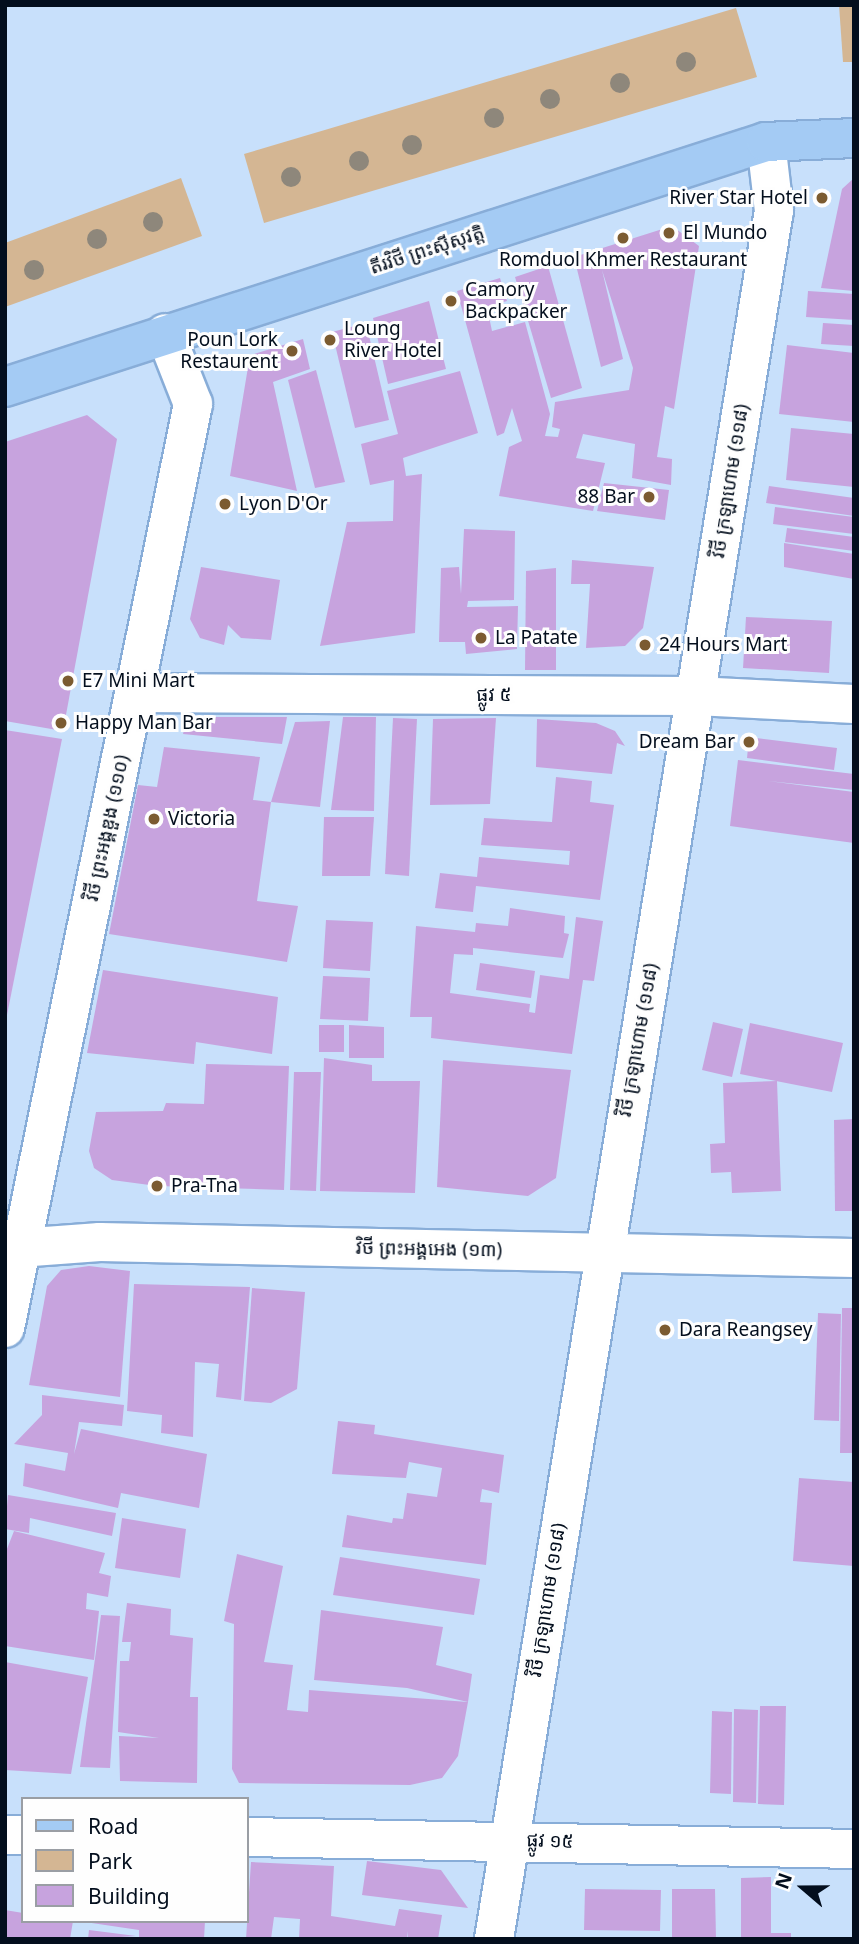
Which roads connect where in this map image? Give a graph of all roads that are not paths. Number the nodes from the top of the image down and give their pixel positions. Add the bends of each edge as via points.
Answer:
1 (854, 138) edge
2 (766, 142) junction
3 (165, 332) junction
4 (5, 387) edge
5 (134, 693) junction
6 (696, 696) junction
7 (854, 704) edge
8 (13, 1248) edge
9 (602, 1252) junction
10 (854, 1258) edge
11 (5, 1328) edge
12 (248, 1837) edge
13 (509, 1840) junction
14 (854, 1849) edge
15 (494, 1939) edge

1 - 2 main road, តីរវិថី ព្រះស៊ីសុវត្តិ
2 - 3 main road, តីរវិថី ព្រះស៊ីសុវត្តិ
2 - 6 street, វិថី ក្រឡាហោម (១១៨) via 774,211
3 - 4 main road, តីរវិថី ព្រះស៊ីសុវត្តិ
3 - 5 street, វិថី ព្រះអង្គឌួង (១១០) via 193,404
5 - 6 street, ផ្លូវ ៥
5 - 8 street, វិថី ព្រះអង្គឌួង (១១០)
6 - 7 street, ផ្លូវ ៥
6 - 9 street, វិថី ក្រឡាហោម (១១៨)
8 - 9 street, វិថី ព្រះអង្គអេង (១៣) via 100,1242
8 - 11 street, វិថី ព្រះអង្គឌួង (១១០)
9 - 10 street, វិថី ព្រះអង្គអេង (១៣)
9 - 13 street, វិថី ក្រឡាហោម (១១៨)
12 - 13 street, ផ្លូវ ១៥
13 - 14 street, ផ្លូវ ១៥
13 - 15 street, វិថី ក្រឡាហោម (១១៨)

